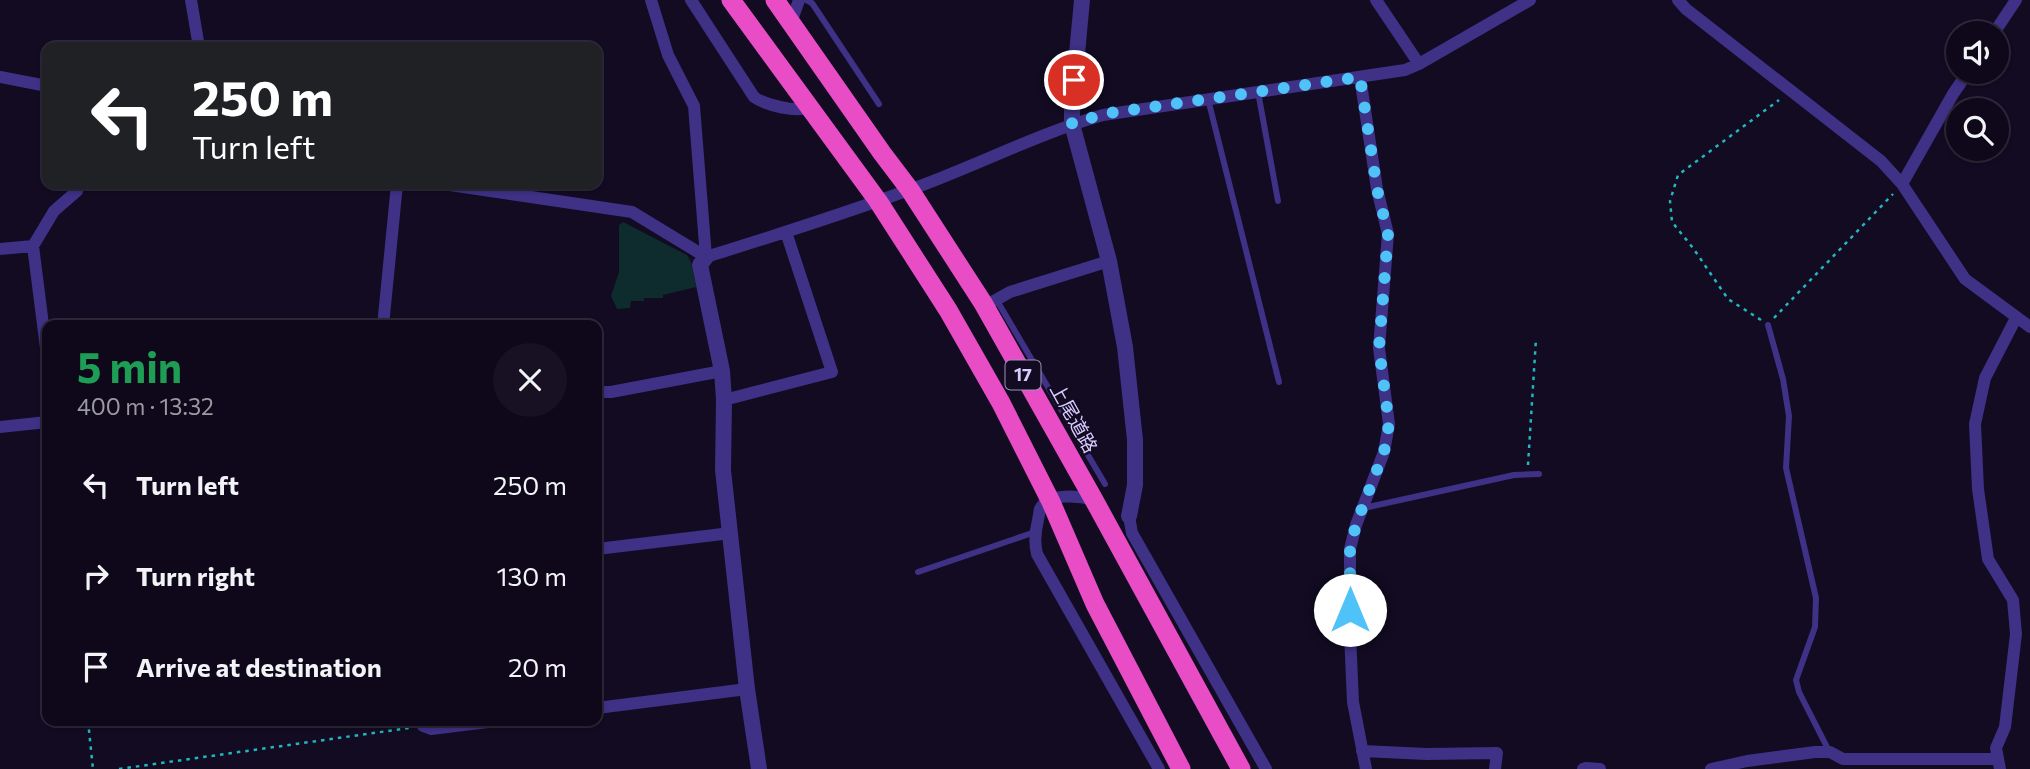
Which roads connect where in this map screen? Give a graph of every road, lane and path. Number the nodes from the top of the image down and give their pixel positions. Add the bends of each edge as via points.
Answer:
1 (191, 0) edge
2 (651, 0) edge
3 (691, 0) edge
4 (731, 0) edge
5 (775, 0) edge
6 (799, 0) edge
7 (806, 0) edge
8 (1082, 0) edge
9 (1376, 0) edge
10 (1530, 0) edge
11 (1678, 0) edge
12 (2016, 0) edge
13 (2002, 21) edge
14 (791, 23) junction
15 (198, 42) edge
16 (1419, 64) junction
17 (0, 76) edge
18 (1360, 77) junction
19 (1960, 84) edge
20 (42, 85) edge
21 (1258, 92) junction
22 (1790, 92) junction
23 (1209, 99) junction
24 (879, 104) dead end
25 (809, 107) junction
26 (1072, 124) junction
27 (1902, 184) junction
28 (78, 189) edge
29 (397, 189) edge
30 (477, 189) edge
31 (910, 190) junction
32 (878, 201) junction
33 (1278, 201) dead end
34 (786, 232) junction
35 (33, 246) junction
36 (0, 250) edge
37 (706, 257) junction
38 (1109, 261) junction
39 (989, 302) junction
40 (2016, 318) junction
41 (42, 320) edge
42 (384, 320) edge
43 (1768, 325) junction
44 (2030, 327) edge
45 (1536, 338) dead end
46 (722, 371) junction
47 (1279, 382) dead end
48 (602, 392) edge
49 (724, 400) junction
50 (42, 423) edge
51 (0, 428) edge
52 (1539, 474) dead end
53 (1527, 475) junction
54 (1100, 492) junction
55 (1050, 500) junction
56 (1362, 508) junction
57 (1129, 516) joint
58 (1035, 532) junction
59 (731, 533) junction
60 (602, 548) edge
61 (918, 572) dead end
62 (747, 689) junction
63 (602, 707) edge
64 (89, 726) edge
65 (402, 726) edge
66 (426, 726) edge
67 (455, 726) edge
68 (1362, 751) junction
69 (1830, 752) junction
70 (1998, 764) edge
71 (93, 769) edge
72 (119, 769) edge
73 (759, 769) edge
74 (1159, 769) edge
75 (1181, 769) edge
76 (1241, 769) edge
77 (1266, 769) edge
78 (1366, 769) edge
79 (1495, 769) edge
80 (1583, 769) edge
81 (1600, 769) edge
82 (1711, 769) edge

1 - 15 street
2 - 37 street via 668,55 694,106
3 - 25 street via 754,97 798,110
4 - 25 highway, 17
5 - 14 highway, 上尾道路 / 17
6 - 14 street
7 - 24 lane
8 - 26 street
9 - 16 street
10 - 16 street
11 - 22 street
12 - 13 street
14 - 31 highway, 上尾道路 / 17
16 - 18 street
17 - 20 street
18 - 21 street
18 - 56 street via 1388,234 1379,348 1389,424 1384,452
19 - 27 street
21 - 23 street
21 - 33 lane
22 - 27 street via 1881,161
22 - 43 path via 1678,175 1670,201 1672,222 1728,299
23 - 26 street via 1103,114
23 - 47 lane
25 - 32 highway, 17
26 - 31 street
26 - 38 street
27 - 40 street via 1965,279
27 - 43 path
28 - 35 street via 54,211
29 - 42 street
30 - 37 street via 632,212
31 - 32 street
31 - 39 highway, 上尾道路 / 17
32 - 34 street
32 - 55 highway, 17 via 948,310
34 - 37 street
34 - 49 street via 832,372
35 - 36 street
35 - 41 street
37 - 46 street via 700,265
38 - 39 street
38 - 57 street via 1135,440 1135,485
39 - 54 highway, 上尾道路 / 17
40 - 44 street
40 - 70 street via 1985,378 1975,424 1988,559 2013,600 2016,634 2005,727 1996,748
43 - 69 lane via 1789,416 1786,468 1816,598 1815,627 1796,680
45 - 53 path
46 - 48 street
46 - 49 street
49 - 59 street via 723,470
50 - 51 street
52 - 53 lane
53 - 56 lane
54 - 55 street
54 - 76 highway, 上尾道路 / 17
55 - 58 street via 1041,507
55 - 75 highway, 17 via 1096,604
56 - 68 street via 1350,550 1353,702
57 - 77 street via 1132,533
58 - 61 lane
58 - 74 street via 1037,554
59 - 60 street
59 - 62 street
62 - 63 street
62 - 73 street
64 - 71 path
65 - 72 path
66 - 67 street
68 - 78 street
68 - 79 street via 1497,753
69 - 70 street via 1843,759
69 - 82 street
80 - 81 street

